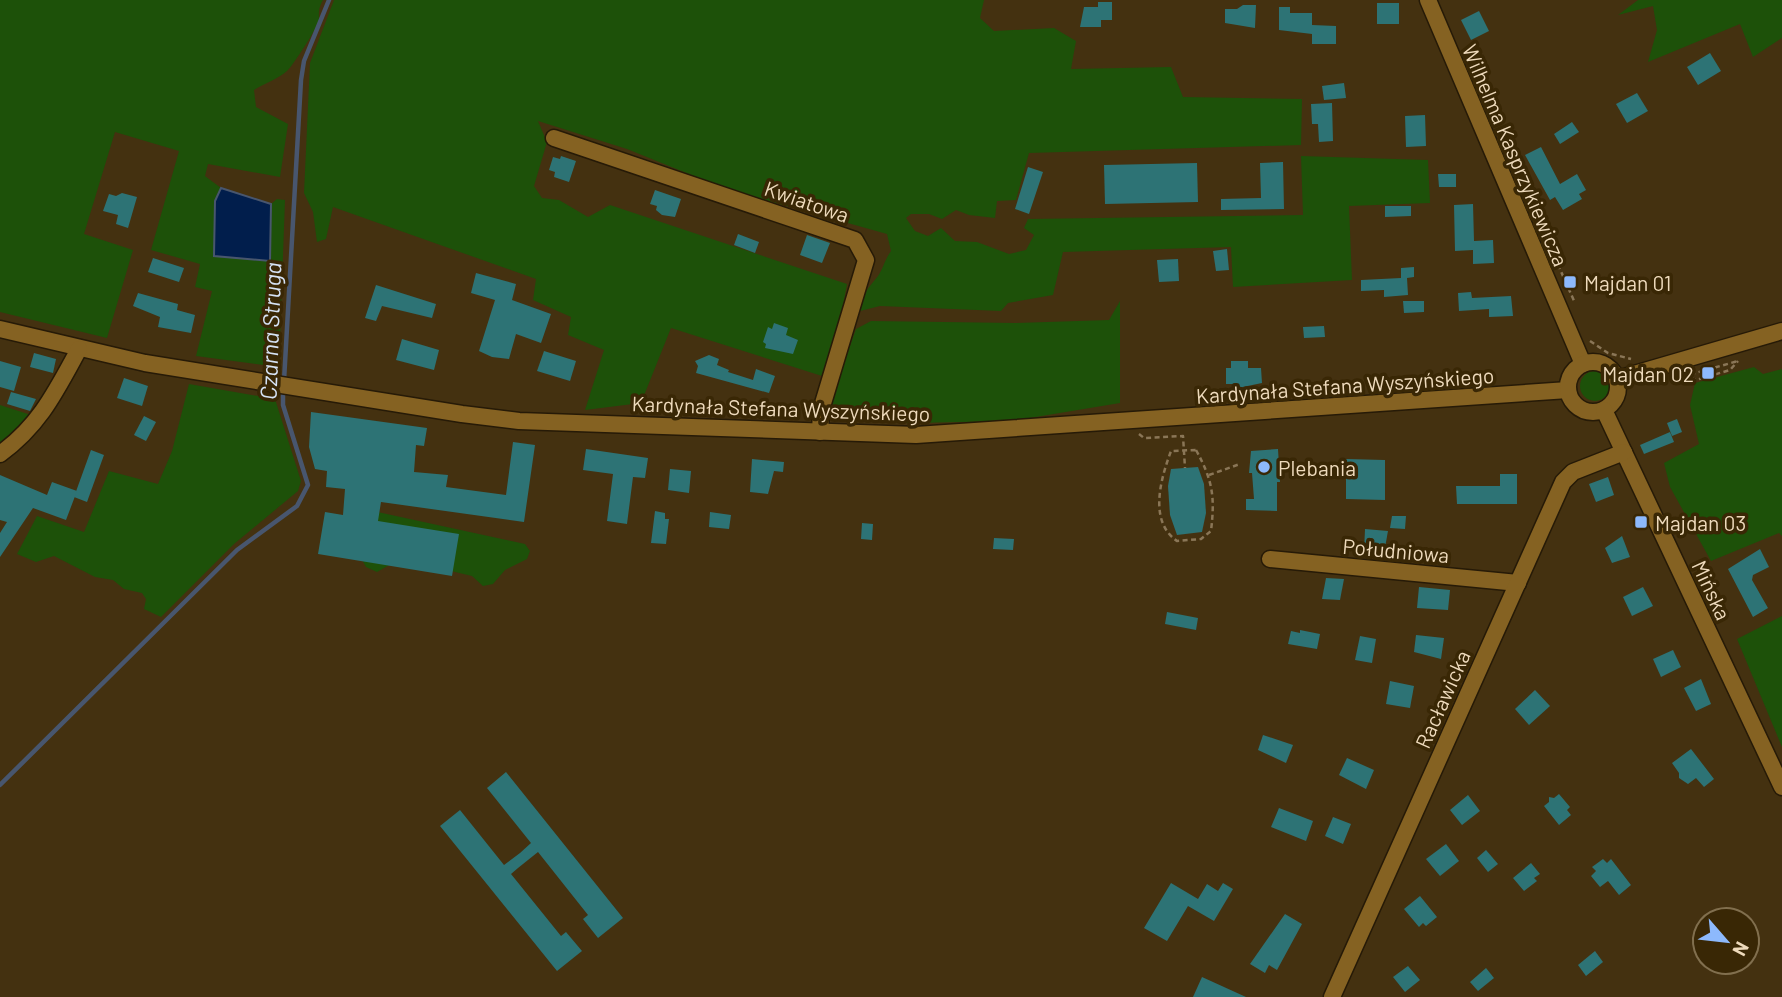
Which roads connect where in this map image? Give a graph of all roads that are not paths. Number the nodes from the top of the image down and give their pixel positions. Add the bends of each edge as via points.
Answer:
1 (1428, 0) edge
2 (554, 138) dead end
3 (0, 329) edge
4 (1782, 331) edge
5 (79, 349) junction
6 (1583, 364) junction
7 (1617, 379) junction
8 (1569, 390) junction
9 (1604, 410) junction
10 (820, 432) junction
11 (1624, 452) junction
12 (0, 454) edge
13 (1270, 559) dead end
14 (1518, 583) junction
15 (1782, 787) edge
16 (1332, 997) edge

1 - 6 street, Wilhelma Kasprzykiewicza
2 - 10 street, Kwiatowa via 855,240 866,260 821,410
3 - 5 street, Kardynała Stefana Wyszyńskiego
4 - 7 street
5 - 10 street, Kardynała Stefana Wyszyńskiego via 519,421
5 - 12 street via 45,412
6 - 7 street via 1600,363
6 - 8 street via 1572,374
7 - 9 street via 1617,397
8 - 9 street via 1577,406 1586,411
8 - 10 street, Kardynała Stefana Wyszyńskiego via 1087,430 916,435
9 - 11 street, Mińska
11 - 14 street, Racławicka via 1573,472 1563,482
11 - 15 street, Mińska
13 - 14 street, Południowa
14 - 16 street, Racławicka

